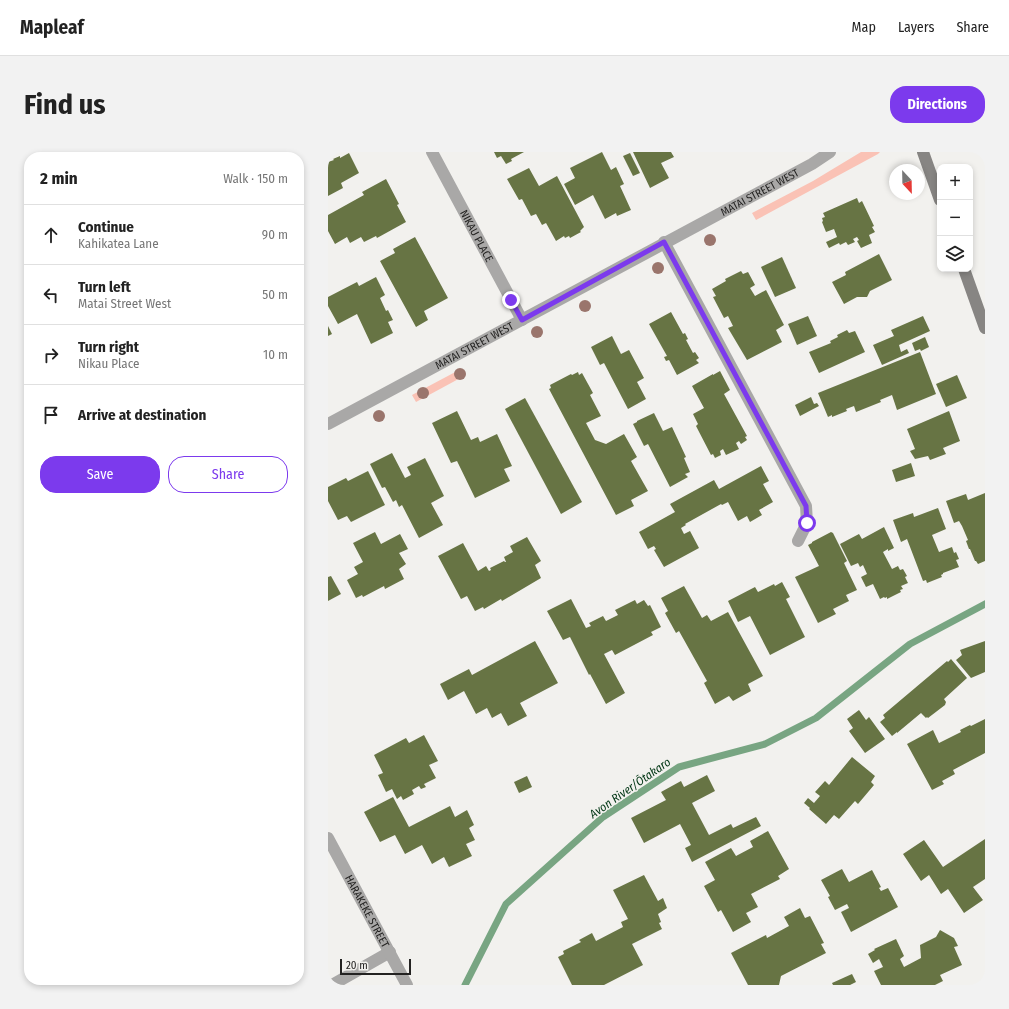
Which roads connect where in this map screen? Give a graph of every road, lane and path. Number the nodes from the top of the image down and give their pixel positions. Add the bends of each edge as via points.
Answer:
1 (432, 152) edge
2 (830, 152) edge
3 (923, 152) edge
4 (937, 192) edge
5 (664, 242) junction
6 (965, 272) edge
7 (522, 320) junction
8 (985, 328) edge
9 (328, 424) edge
10 (798, 541) dead end
11 (328, 838) edge
12 (390, 952) junction
13 (332, 985) edge
14 (408, 985) edge

1 - 7 street, NIKAU PLACE
2 - 5 street, MATAI STREET WEST
3 - 4 main road
5 - 7 street, MATAI STREET WEST
5 - 10 street via 806,506 807,523
6 - 8 main road
7 - 9 street, MATAI STREET WEST
11 - 12 street, HARAKEKE STREET
12 - 13 street
12 - 14 street, HARAKEKE STREET

